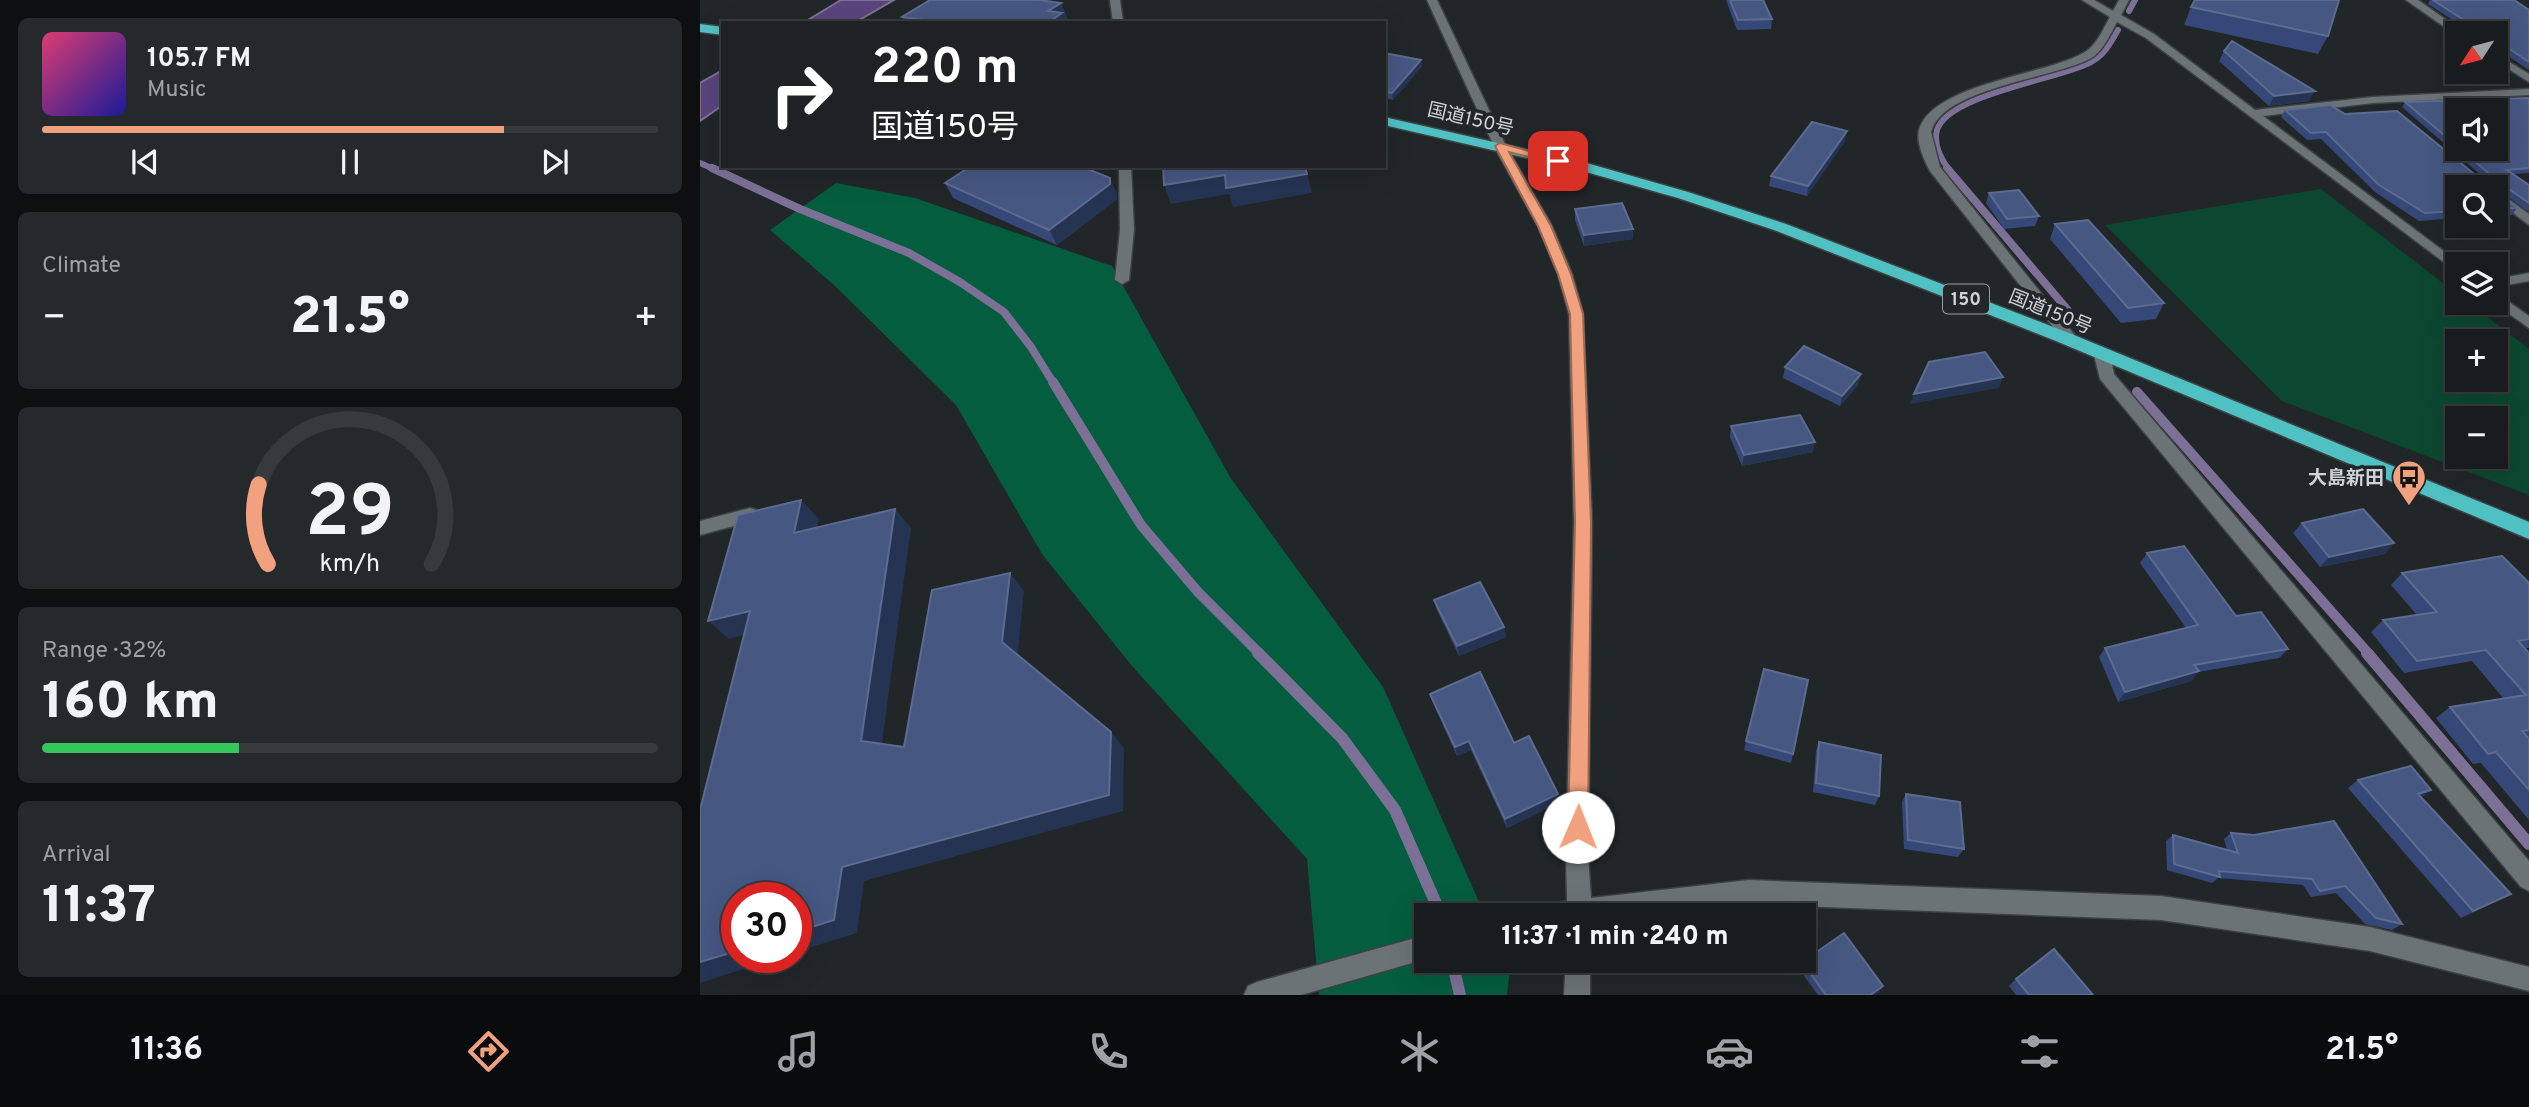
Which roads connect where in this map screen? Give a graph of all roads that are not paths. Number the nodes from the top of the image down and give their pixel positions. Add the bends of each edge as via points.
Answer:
1 (1115, 0) edge
2 (1432, 0) edge
3 (2087, 0) edge
4 (2124, 0) edge
5 (2411, 0) edge
6 (2115, 15) junction
7 (1118, 21) edge
8 (2445, 23) edge
9 (700, 28) edge
10 (721, 31) edge
11 (2508, 65) edge
12 (2529, 79) edge
13 (2529, 92) edge
14 (2380, 99) junction
15 (2391, 108) edge
16 (2251, 114) junction
17 (1386, 121) edge
18 (1500, 146) junction
19 (1125, 168) edge
20 (2508, 204) edge
21 (2529, 221) edge
22 (2445, 259) edge
23 (2529, 277) edge
24 (1122, 280) dead end
25 (2508, 281) edge
26 (2508, 306) edge
27 (2529, 323) edge
28 (2073, 343) junction
29 (2102, 355) junction
30 (750, 515) edge
31 (700, 528) edge
32 (2529, 531) edge
33 (2529, 879) edge
34 (1579, 903) edge
35 (1660, 903) edge
36 (1414, 951) edge
37 (1578, 973) edge
38 (2529, 979) edge
39 (1257, 995) edge
40 (1577, 995) edge

1 - 7 street
2 - 18 street
3 - 6 street
4 - 6 street
5 - 8 street
6 - 16 street via 2150,36
6 - 28 street via 2093,53 1962,99 1938,112 1926,127 1925,143 1934,168
9 - 10 highway
11 - 12 street
13 - 14 street
14 - 15 street
14 - 16 street
16 - 22 street
17 - 18 highway, 国道150号 / 150
18 - 28 highway, 国道150号 / 150 via 1661,189 1779,227
18 - 34 street via 1545,226 1576,314 1583,523
19 - 24 street via 1127,230
20 - 21 street
23 - 25 street
26 - 27 street
28 - 29 highway, 国道150号 / 150
29 - 32 highway, 国道150号 / 150
29 - 33 street via 2106,375
30 - 31 street
35 - 38 street via 1749,892 2161,908 2370,939
36 - 39 street
37 - 40 street

